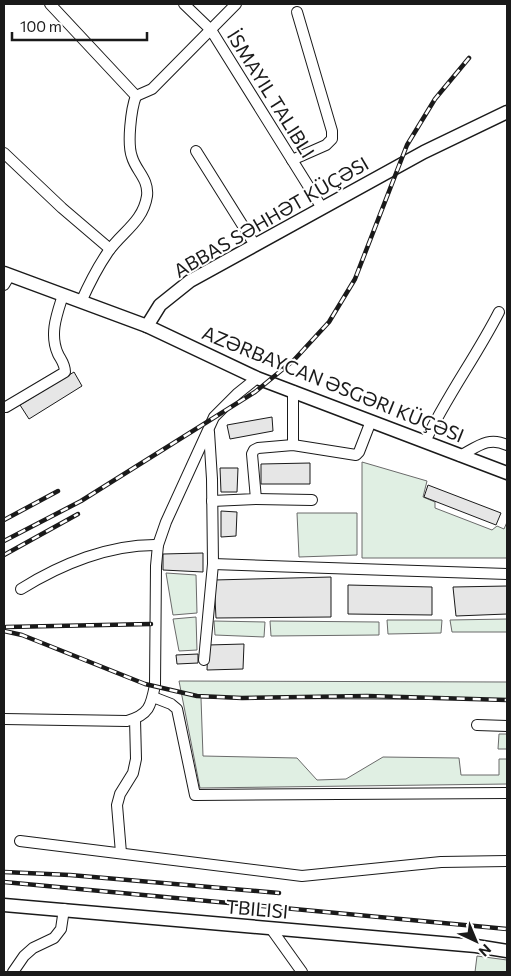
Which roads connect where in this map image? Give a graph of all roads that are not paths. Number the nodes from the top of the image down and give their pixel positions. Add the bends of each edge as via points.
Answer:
1 (50, 4) edge
2 (184, 4) edge
3 (236, 4) edge
4 (297, 12) dead end
5 (211, 30) junction
6 (136, 96) junction
7 (507, 112) edge
8 (196, 151) dead end
9 (4, 153) edge
10 (292, 160) junction
11 (322, 208) junction
12 (255, 245) junction
13 (110, 249) junction
14 (6, 278) edge
15 (63, 295) junction
16 (81, 302) junction
17 (499, 312) dead end
18 (146, 326) junction
19 (257, 378) junction
20 (293, 391) junction
21 (6, 407) dead end
22 (371, 421) junction
23 (209, 429) junction
24 (425, 442) junction
25 (293, 445) junction
26 (507, 445) edge
27 (460, 456) junction
28 (507, 473) edge
29 (256, 499) junction
30 (212, 500) junction
31 (312, 500) dead end
32 (158, 545) junction
33 (213, 564) junction
34 (507, 574) edge
35 (21, 589) dead end
36 (204, 660) dead end
37 (153, 697) junction
38 (4, 719) edge
39 (135, 719) junction
40 (477, 725) dead end
41 (507, 726) edge
42 (507, 793) edge
43 (20, 841) dead end
44 (121, 853) junction
45 (507, 861) edge
46 (4, 905) edge
47 (64, 909) junction
48 (272, 930) junction
49 (507, 951) edge
50 (13, 972) edge
51 (302, 972) edge

1 - 6 street
2 - 5 street
3 - 5 street
4 - 10 street via 332,139 326,146
5 - 6 street via 152,89
5 - 10 street
6 - 13 street via 130,139 132,158 147,185 147,196 136,223
7 - 11 main road, ABBAS SƏHHƏT KÜÇƏSI via 424,152
8 - 12 street
9 - 13 street
10 - 11 street
11 - 12 main road, ABBAS SƏHHƏT KÜÇƏSI
12 - 18 main road, ABBAS SƏHHƏT KÜÇƏSI via 190,281 160,305
13 - 16 street
14 - 15 main road
15 - 16 main road
15 - 21 street via 55,320 54,341 65,372
16 - 18 main road
17 - 24 street
18 - 19 main road, AZƏRBAYCAN ƏSGƏRI KÜÇƏSI
19 - 20 main road, AZƏRBAYCAN ƏSGƏRI KÜÇƏSI
19 - 23 street via 214,417
20 - 22 main road, AZƏRBAYCAN ƏSGƏRI KÜÇƏSI
20 - 25 street
22 - 24 main road, AZƏRBAYCAN ƏSGƏRI KÜÇƏSI
22 - 25 street via 356,455
23 - 30 street
23 - 32 street
24 - 27 main road, AZƏRBAYCAN ƏSGƏRI KÜÇƏSI
25 - 29 street via 254,450
26 - 27 street via 497,440 489,441
27 - 28 main road, AZƏRBAYCAN ƏSGƏRI KÜÇƏSI
29 - 30 street
29 - 31 street
30 - 33 street
32 - 35 street via 110,550 44,575
32 - 37 street
33 - 34 street
33 - 36 street
37 - 39 street via 146,712
37 - 42 street via 177,709 195,795
38 - 39 street
39 - 44 street via 136,759 133,773 117,805
40 - 41 street
43 - 44 street
44 - 45 street via 302,876 441,862
46 - 47 main road, TBILISI
47 - 48 main road, TBILISI
47 - 50 street via 61,929 54,938 33,948
48 - 49 main road, TBILISI
48 - 51 street

